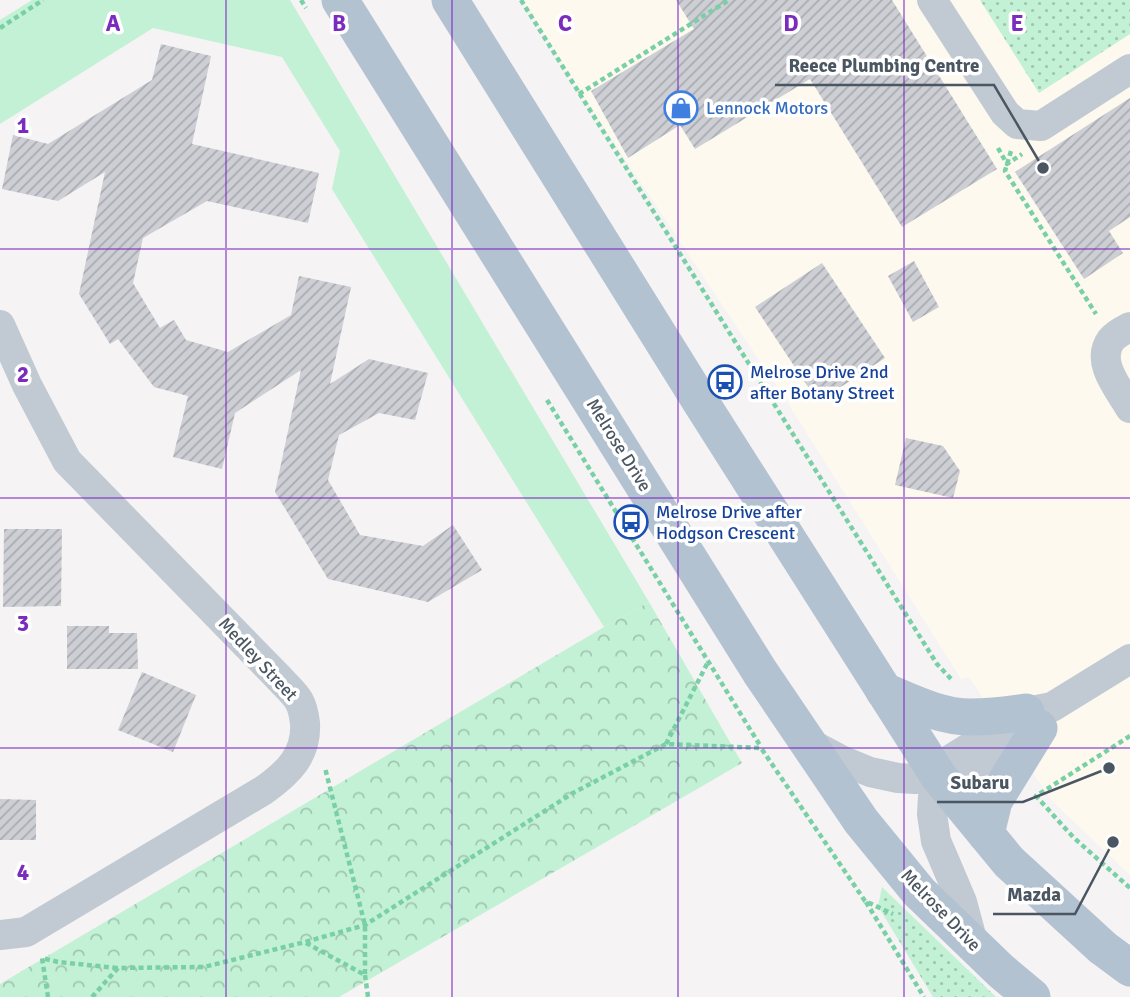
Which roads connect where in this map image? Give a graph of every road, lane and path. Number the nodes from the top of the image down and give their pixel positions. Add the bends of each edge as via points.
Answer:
1 (43, 0) edge
2 (340, 0) edge
3 (450, 0) edge
4 (521, 0) edge
5 (729, 0) edge
6 (932, 0) edge
7 (0, 28) edge
8 (1130, 69) edge
9 (579, 94) junction
10 (1017, 124) junction
11 (0, 325) edge
12 (1121, 332) edge
13 (1130, 408) edge
14 (1130, 659) edge
15 (708, 662) dead end
16 (884, 691) junction
17 (986, 715) junction
18 (1039, 716) junction
19 (1130, 736) edge
20 (305, 739) junction
21 (809, 743) junction
22 (666, 744) junction
23 (1017, 764) junction
24 (939, 777) junction
25 (1036, 796) junction
26 (986, 834) junction
27 (1130, 888) edge
28 (865, 901) junction
29 (893, 914) dead end
30 (365, 925) junction
31 (0, 935) edge
32 (305, 942) junction
33 (972, 943) junction
34 (118, 968) junction
35 (1130, 968) edge
36 (365, 975) junction
37 (48, 997) edge
38 (92, 997) edge
39 (368, 997) edge
40 (924, 997) edge
41 (1031, 997) edge

1 - 7 path
2 - 21 main road, Melrose Drive
3 - 16 main road
4 - 9 path
5 - 9 path
6 - 10 street via 1005,113
8 - 10 street via 1041,125
9 - 17 path via 937,664
10 - 12 path via 1005,171 1087,303
11 - 20 street, Medley Street via 66,461 298,699 304,711
12 - 13 street via 1106,349 1106,364
14 - 18 street
15 - 22 path
16 - 17 main road via 938,712
16 - 24 main road
17 - 18 main road
18 - 23 main road
18 - 24 street via 948,761
19 - 25 path
20 - 30 path via 323,760
20 - 31 street via 293,765 264,790 26,932
21 - 24 street via 870,772 898,778
21 - 33 main road, Melrose Drive via 861,821 919,892
22 - 28 path via 761,748
22 - 30 path via 573,793
23 - 25 path
23 - 26 main road via 994,801
24 - 26 main road
24 - 33 street via 932,814 936,841 962,902
25 - 27 path
26 - 35 main road via 1009,862
28 - 29 path
28 - 40 path
30 - 32 path
30 - 36 path
32 - 34 path via 204,967
32 - 36 path
33 - 41 main road, Melrose Drive
34 - 37 path via 42,958
34 - 38 path
36 - 39 path

